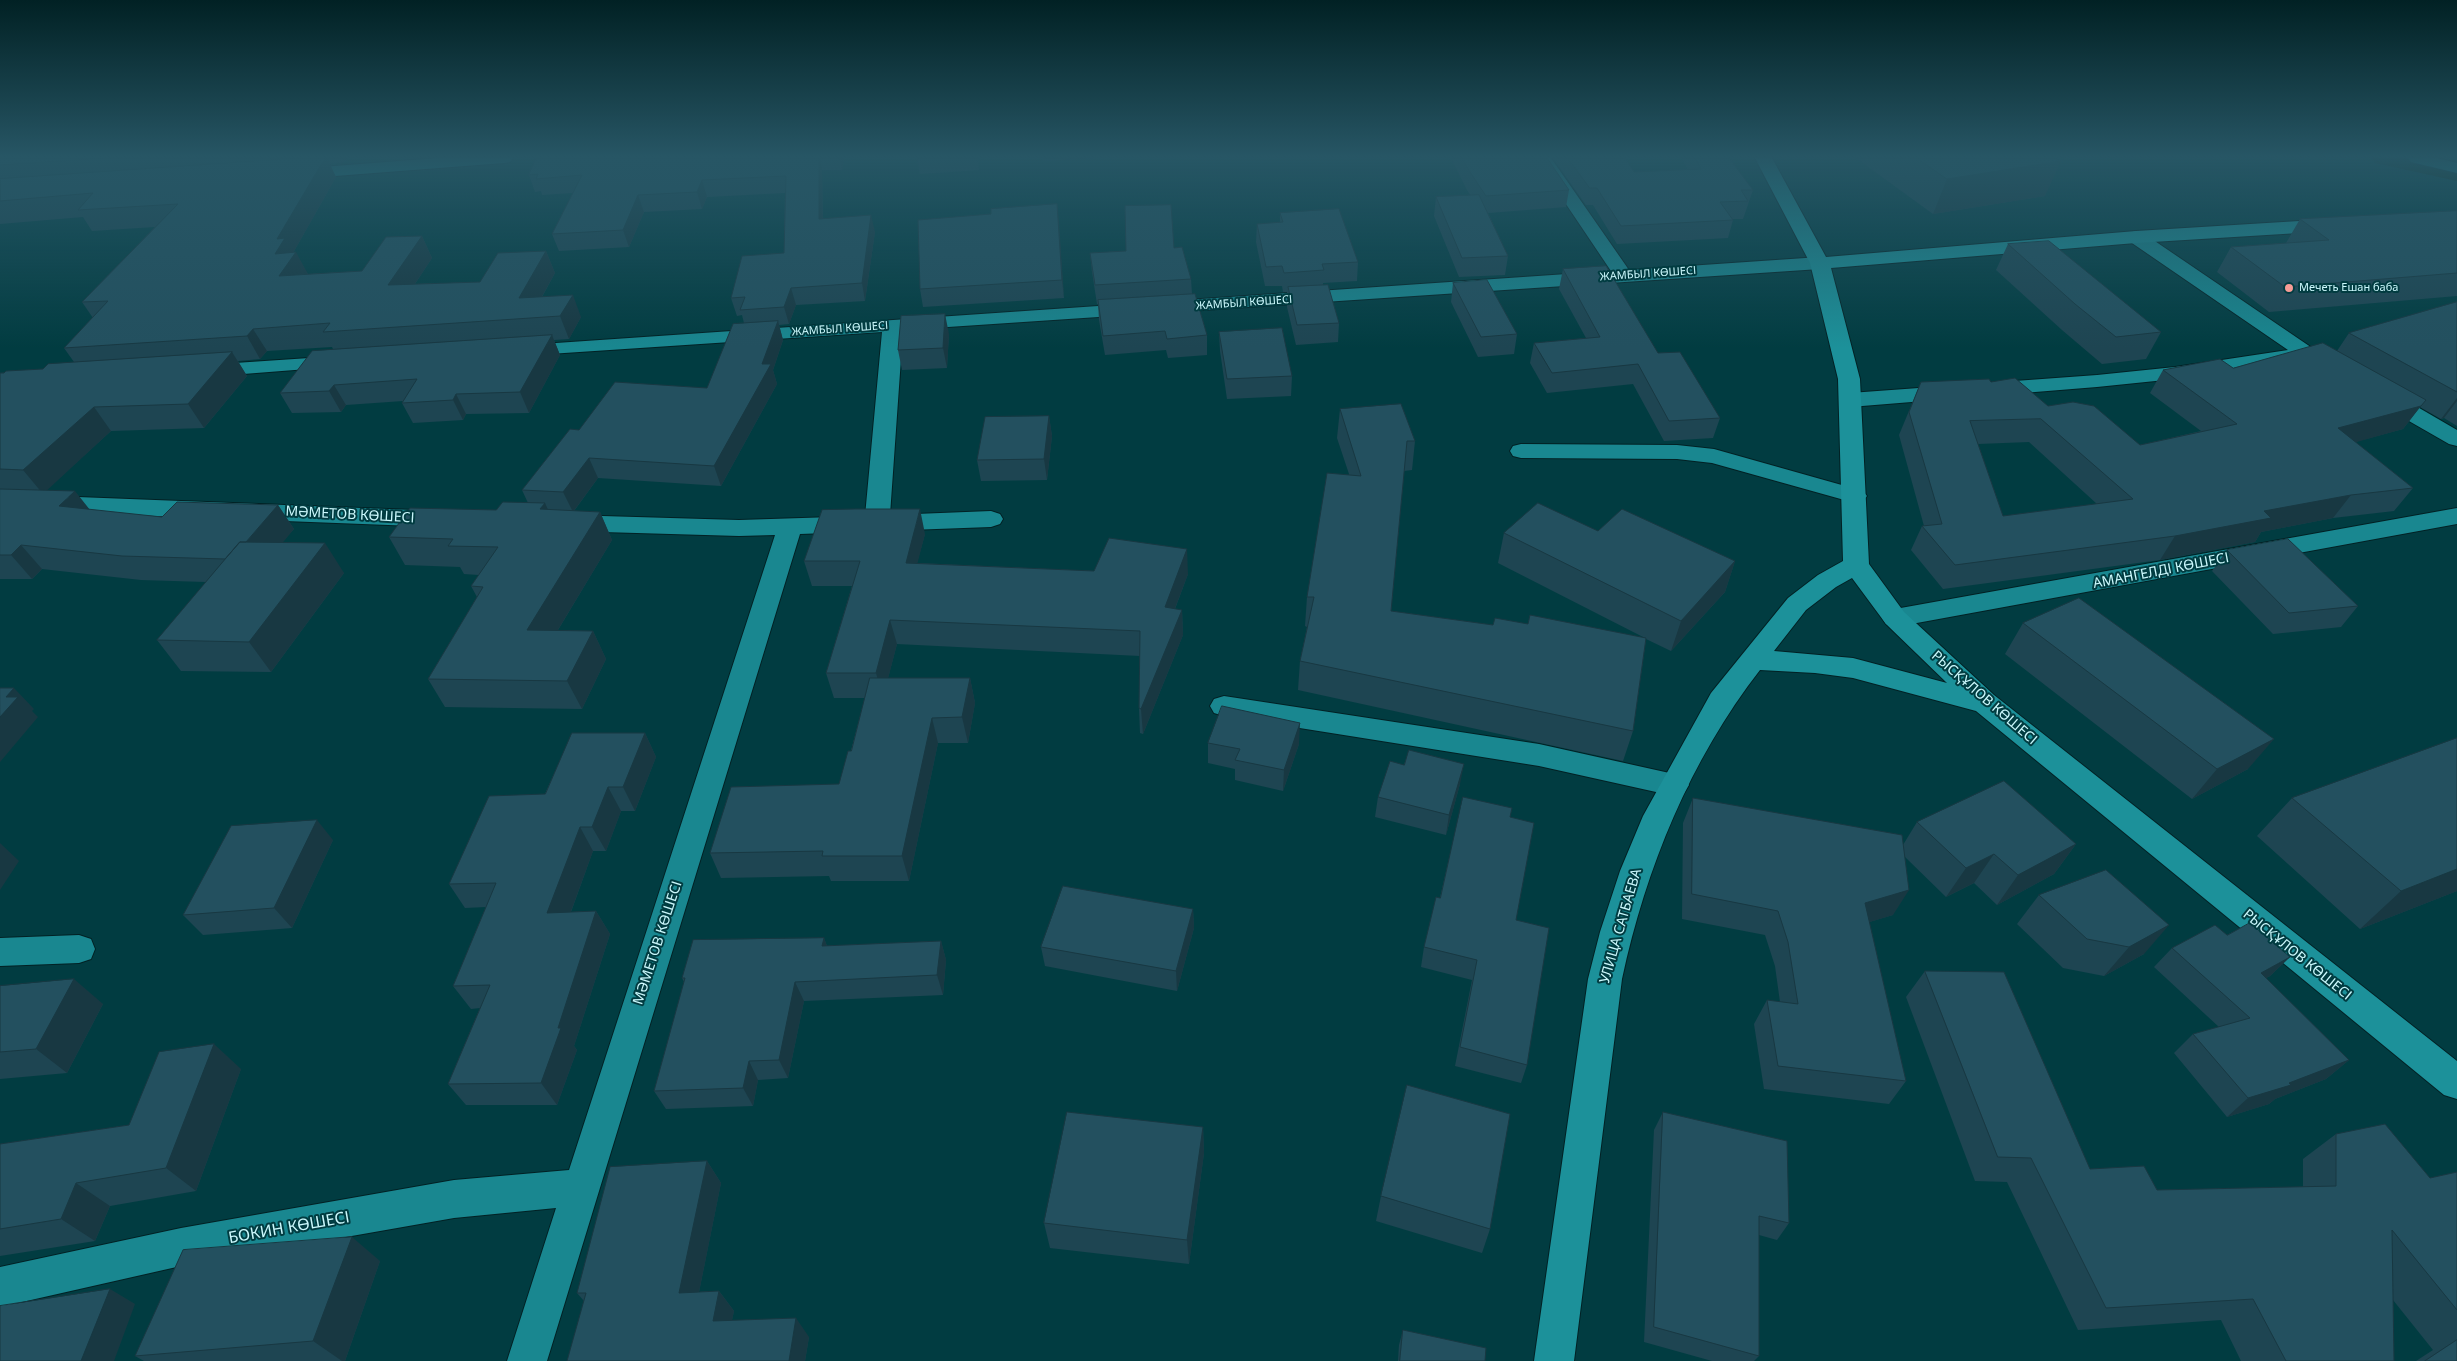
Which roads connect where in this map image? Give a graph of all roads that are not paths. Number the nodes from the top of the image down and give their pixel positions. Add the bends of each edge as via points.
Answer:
1 (1586, 222) edge
2 (1798, 222) edge
3 (2350, 224) edge
4 (2136, 237) junction
5 (1820, 263) junction
6 (1623, 275) junction
7 (893, 326) junction
8 (496, 352) edge
9 (2307, 354) junction
10 (357, 360) edge
11 (2332, 368) edge
12 (188, 372) edge
13 (2365, 387) edge
14 (1850, 400) junction
15 (2457, 439) edge
16 (1521, 451) dead end
17 (1855, 496) junction
18 (0, 502) edge
19 (2457, 516) edge
20 (991, 519) dead end
21 (458, 520) edge
22 (545, 522) edge
23 (877, 522) junction
24 (790, 526) junction
25 (1856, 565) junction
26 (1895, 618) junction
27 (1753, 660) junction
28 (1984, 702) junction
29 (1224, 706) edge
30 (1674, 785) junction
31 (79, 949) dead end
32 (0, 952) edge
33 (2457, 1084) edge
34 (581, 1187) junction
35 (0, 1287) edge
36 (527, 1361) edge
37 (1554, 1361) edge

1 - 6 street
2 - 5 main road
3 - 4 main road, ЖАМБЫЛ КӨШЕСІ
4 - 5 main road, ЖАМБЫЛ КӨШЕСІ
4 - 9 street
5 - 6 street, ЖАМБЫЛ КӨШЕСІ
5 - 14 main road via 1845,361
6 - 7 street, ЖАМБЫЛ КӨШЕСІ
7 - 8 street, ЖАМБЫЛ КӨШЕСІ
7 - 23 street
9 - 11 street
9 - 14 street via 2097,381
10 - 12 street
13 - 15 street
14 - 17 main road
16 - 17 street via 1677,452 1714,456
17 - 25 main road
18 - 21 street, МӘМЕТОВ КӨШЕСІ
19 - 26 street, АМАНГЕЛДІ КӨШЕСІ
20 - 23 street
22 - 24 street via 739,528
23 - 24 street
24 - 34 street, МӘМЕТОВ КӨШЕСІ
25 - 26 main road, РЫСҚҰЛОВ КӨШЕСІ
25 - 27 main road, УЛИЦА САТБАЕВА via 1827,581 1797,604
26 - 28 main road, РЫСҚҰЛОВ КӨШЕСІ
27 - 28 main road via 1853,668
27 - 30 main road, УЛИЦА САТБАЕВА via 1721,700
28 - 33 main road, РЫСҚҰЛОВ КӨШЕСІ
29 - 30 street via 1539,755
30 - 37 main road, УЛИЦА САТБАЕВА via 1636,871 1605,979
31 - 32 street
34 - 35 street, БОКИН КӨШЕСІ via 444,1201 181,1247
34 - 36 street, МӘМЕТОВ КӨШЕСІ

